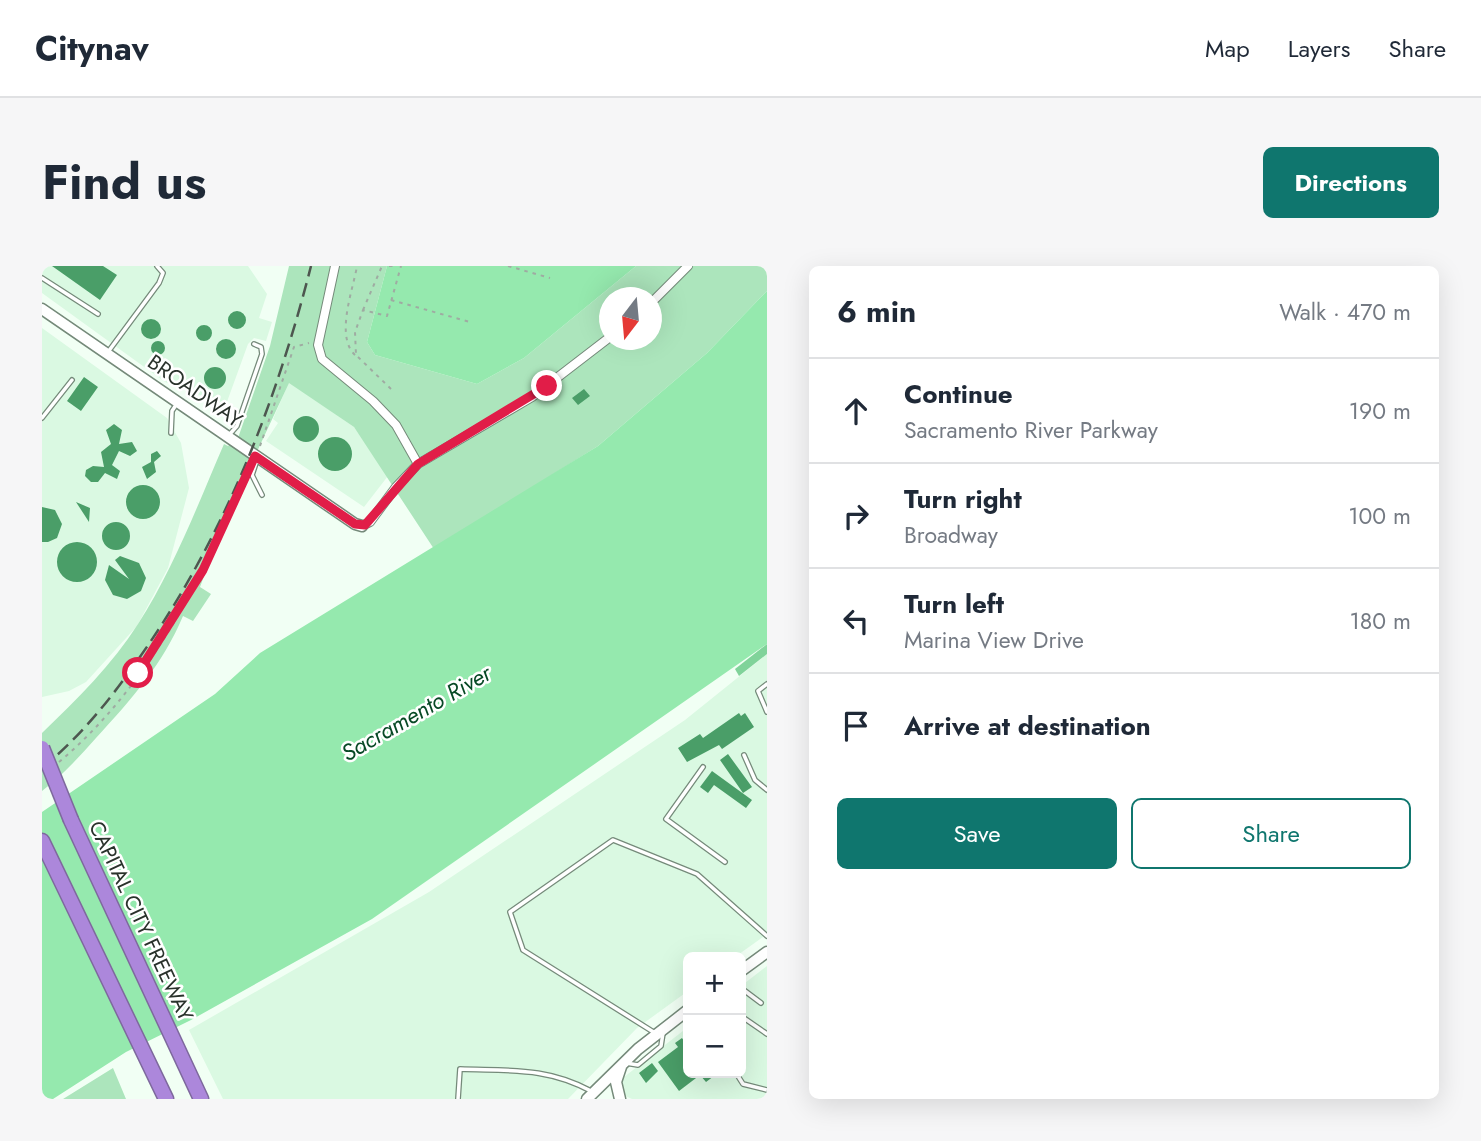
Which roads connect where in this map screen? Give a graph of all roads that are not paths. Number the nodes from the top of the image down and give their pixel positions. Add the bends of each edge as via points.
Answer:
1 (157, 266) edge
2 (335, 266) edge
3 (688, 266) edge
4 (42, 278) edge
5 (662, 292) edge
6 (42, 309) edge
7 (98, 314) dead end
8 (254, 344) dead end
9 (599, 345) edge
10 (107, 354) junction
11 (72, 380) dead end
12 (178, 402) junction
13 (42, 418) edge
14 (171, 433) dead end
15 (227, 437) junction
16 (257, 457) junction
17 (418, 464) junction
18 (262, 495) dead end
19 (362, 526) joint
20 (767, 684) edge
21 (767, 712) edge
22 (42, 748) edge
23 (744, 755) dead end
24 (42, 762) edge
25 (703, 766) dead end
26 (767, 790) edge
27 (71, 820) junction
28 (42, 841) edge
29 (725, 862) dead end
30 (767, 936) edge
31 (767, 952) edge
32 (746, 967) edge
33 (746, 992) edge
34 (761, 1003) dead end
35 (683, 1018) edge
36 (746, 1019) edge
37 (660, 1031) junction
38 (767, 1034) edge
39 (623, 1064) junction
40 (739, 1078) edge
41 (767, 1090) edge
42 (593, 1097) edge
43 (166, 1099) edge
44 (201, 1099) edge
45 (458, 1099) edge
46 (620, 1099) edge

1 - 10 lane via 163,273 159,283
2 - 17 street via 318,340 322,359 396,425
3 - 5 street
4 - 7 lane
6 - 10 street, BROADWAY
8 - 15 lane via 261,347 262,354 237,426
9 - 17 street via 532,397
10 - 12 street, BROADWAY
11 - 13 lane
12 - 14 lane via 172,411
12 - 15 street, BROADWAY
15 - 16 street, BROADWAY
16 - 18 lane via 252,475
16 - 19 street, BROADWAY
17 - 19 street
20 - 21 lane via 758,691
22 - 27 highway, bridge
23 - 26 lane via 755,780
24 - 27 highway, CAPITAL CITY FREEWAY, bridge
25 - 29 lane via 666,819
27 - 44 highway, CAPITAL CITY FREEWAY
28 - 43 highway
30 - 37 lane via 697,874 613,840 510,912 523,950
31 - 32 street
33 - 34 lane
35 - 37 street
36 - 38 lane
37 - 39 street
39 - 42 street
39 - 46 street via 616,1082
40 - 41 lane via 743,1084
42 - 45 lane via 566,1077 546,1072 460,1069

